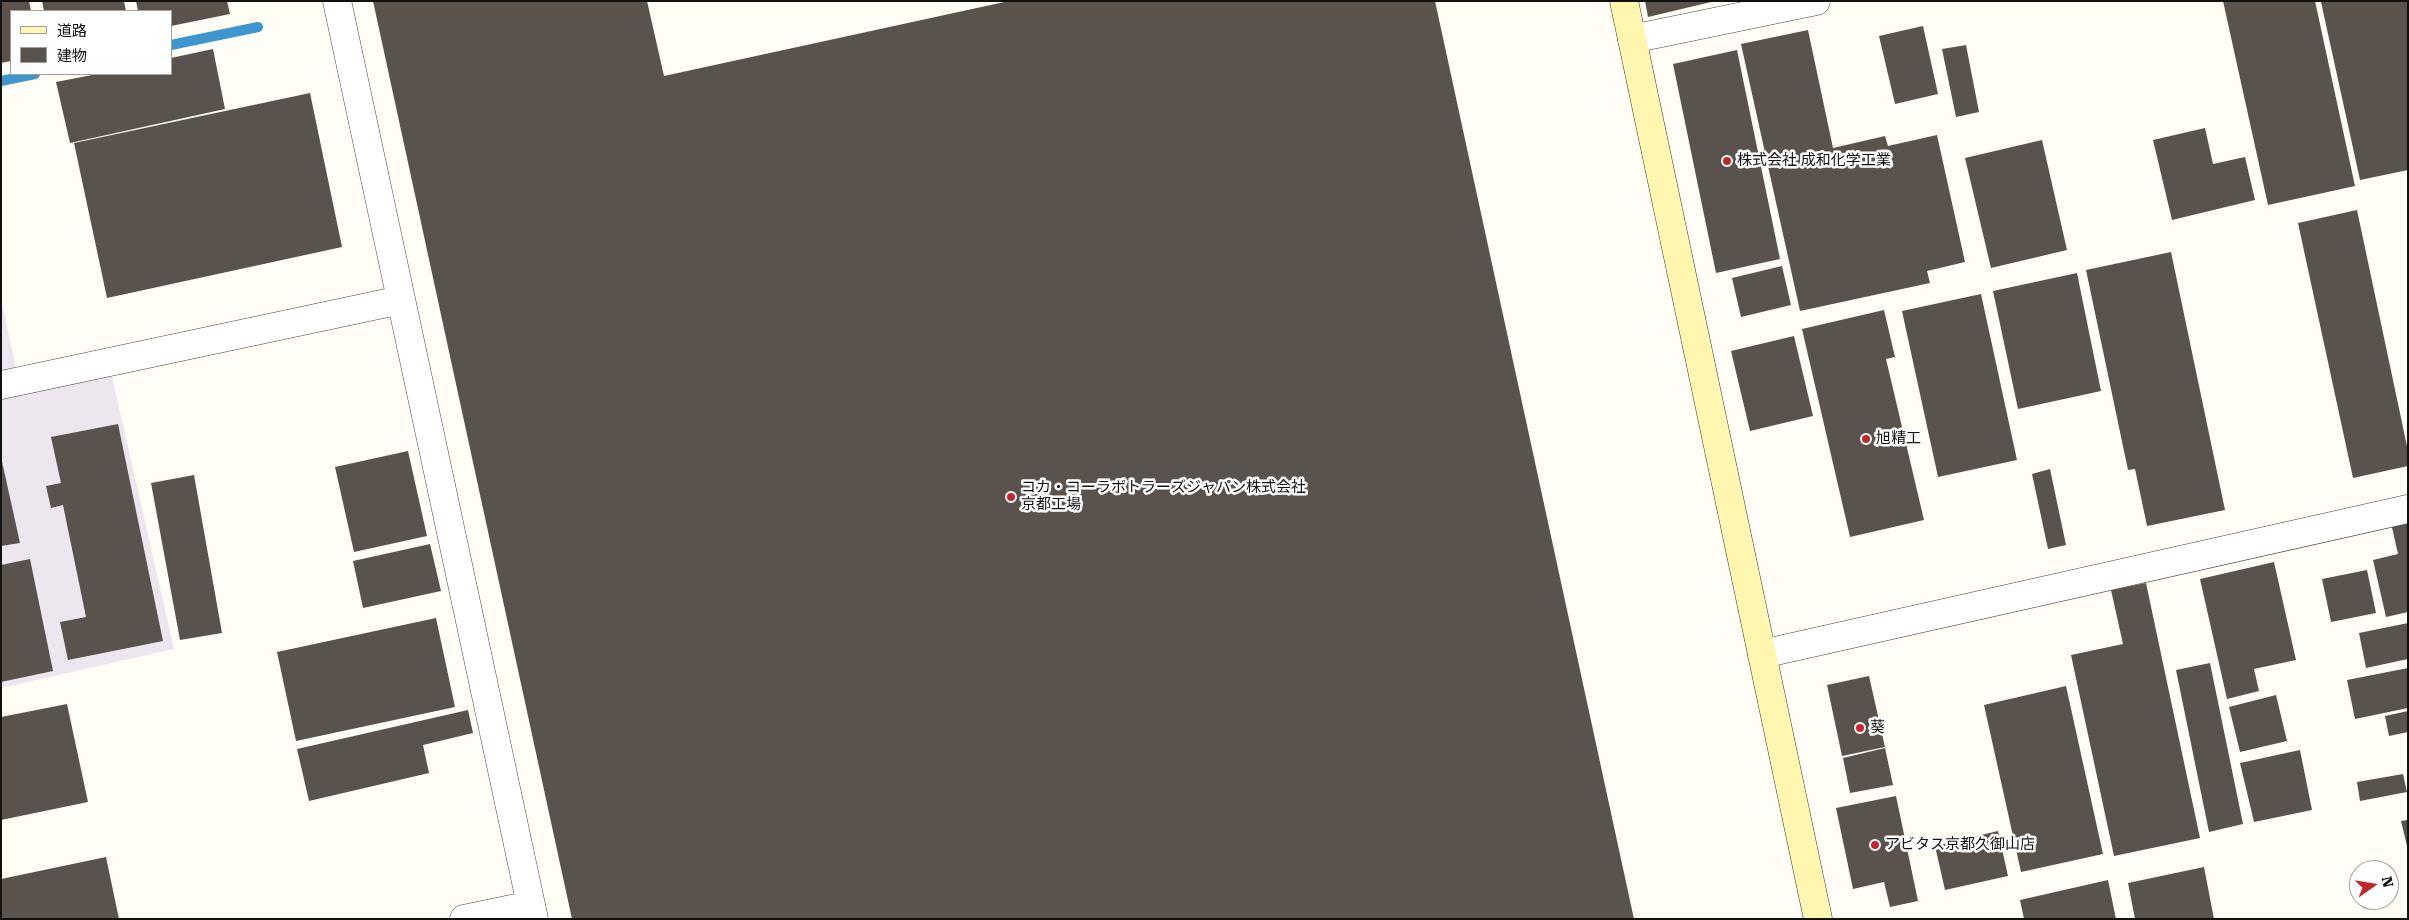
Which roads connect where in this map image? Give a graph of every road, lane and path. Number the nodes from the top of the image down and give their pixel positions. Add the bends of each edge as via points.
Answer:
1 (337, 1) edge
2 (1624, 1) edge
3 (1816, 1) edge
4 (1632, 40) junction
5 (401, 300) junction
6 (1, 385) edge
7 (2408, 509) edge
8 (1762, 654) junction
9 (532, 912) edge
10 (464, 919) edge
11 (1818, 919) edge

1 - 5 street
2 - 4 street
3 - 4 street
4 - 8 street
5 - 6 street
5 - 9 street
7 - 8 street
8 - 11 street
9 - 10 street

